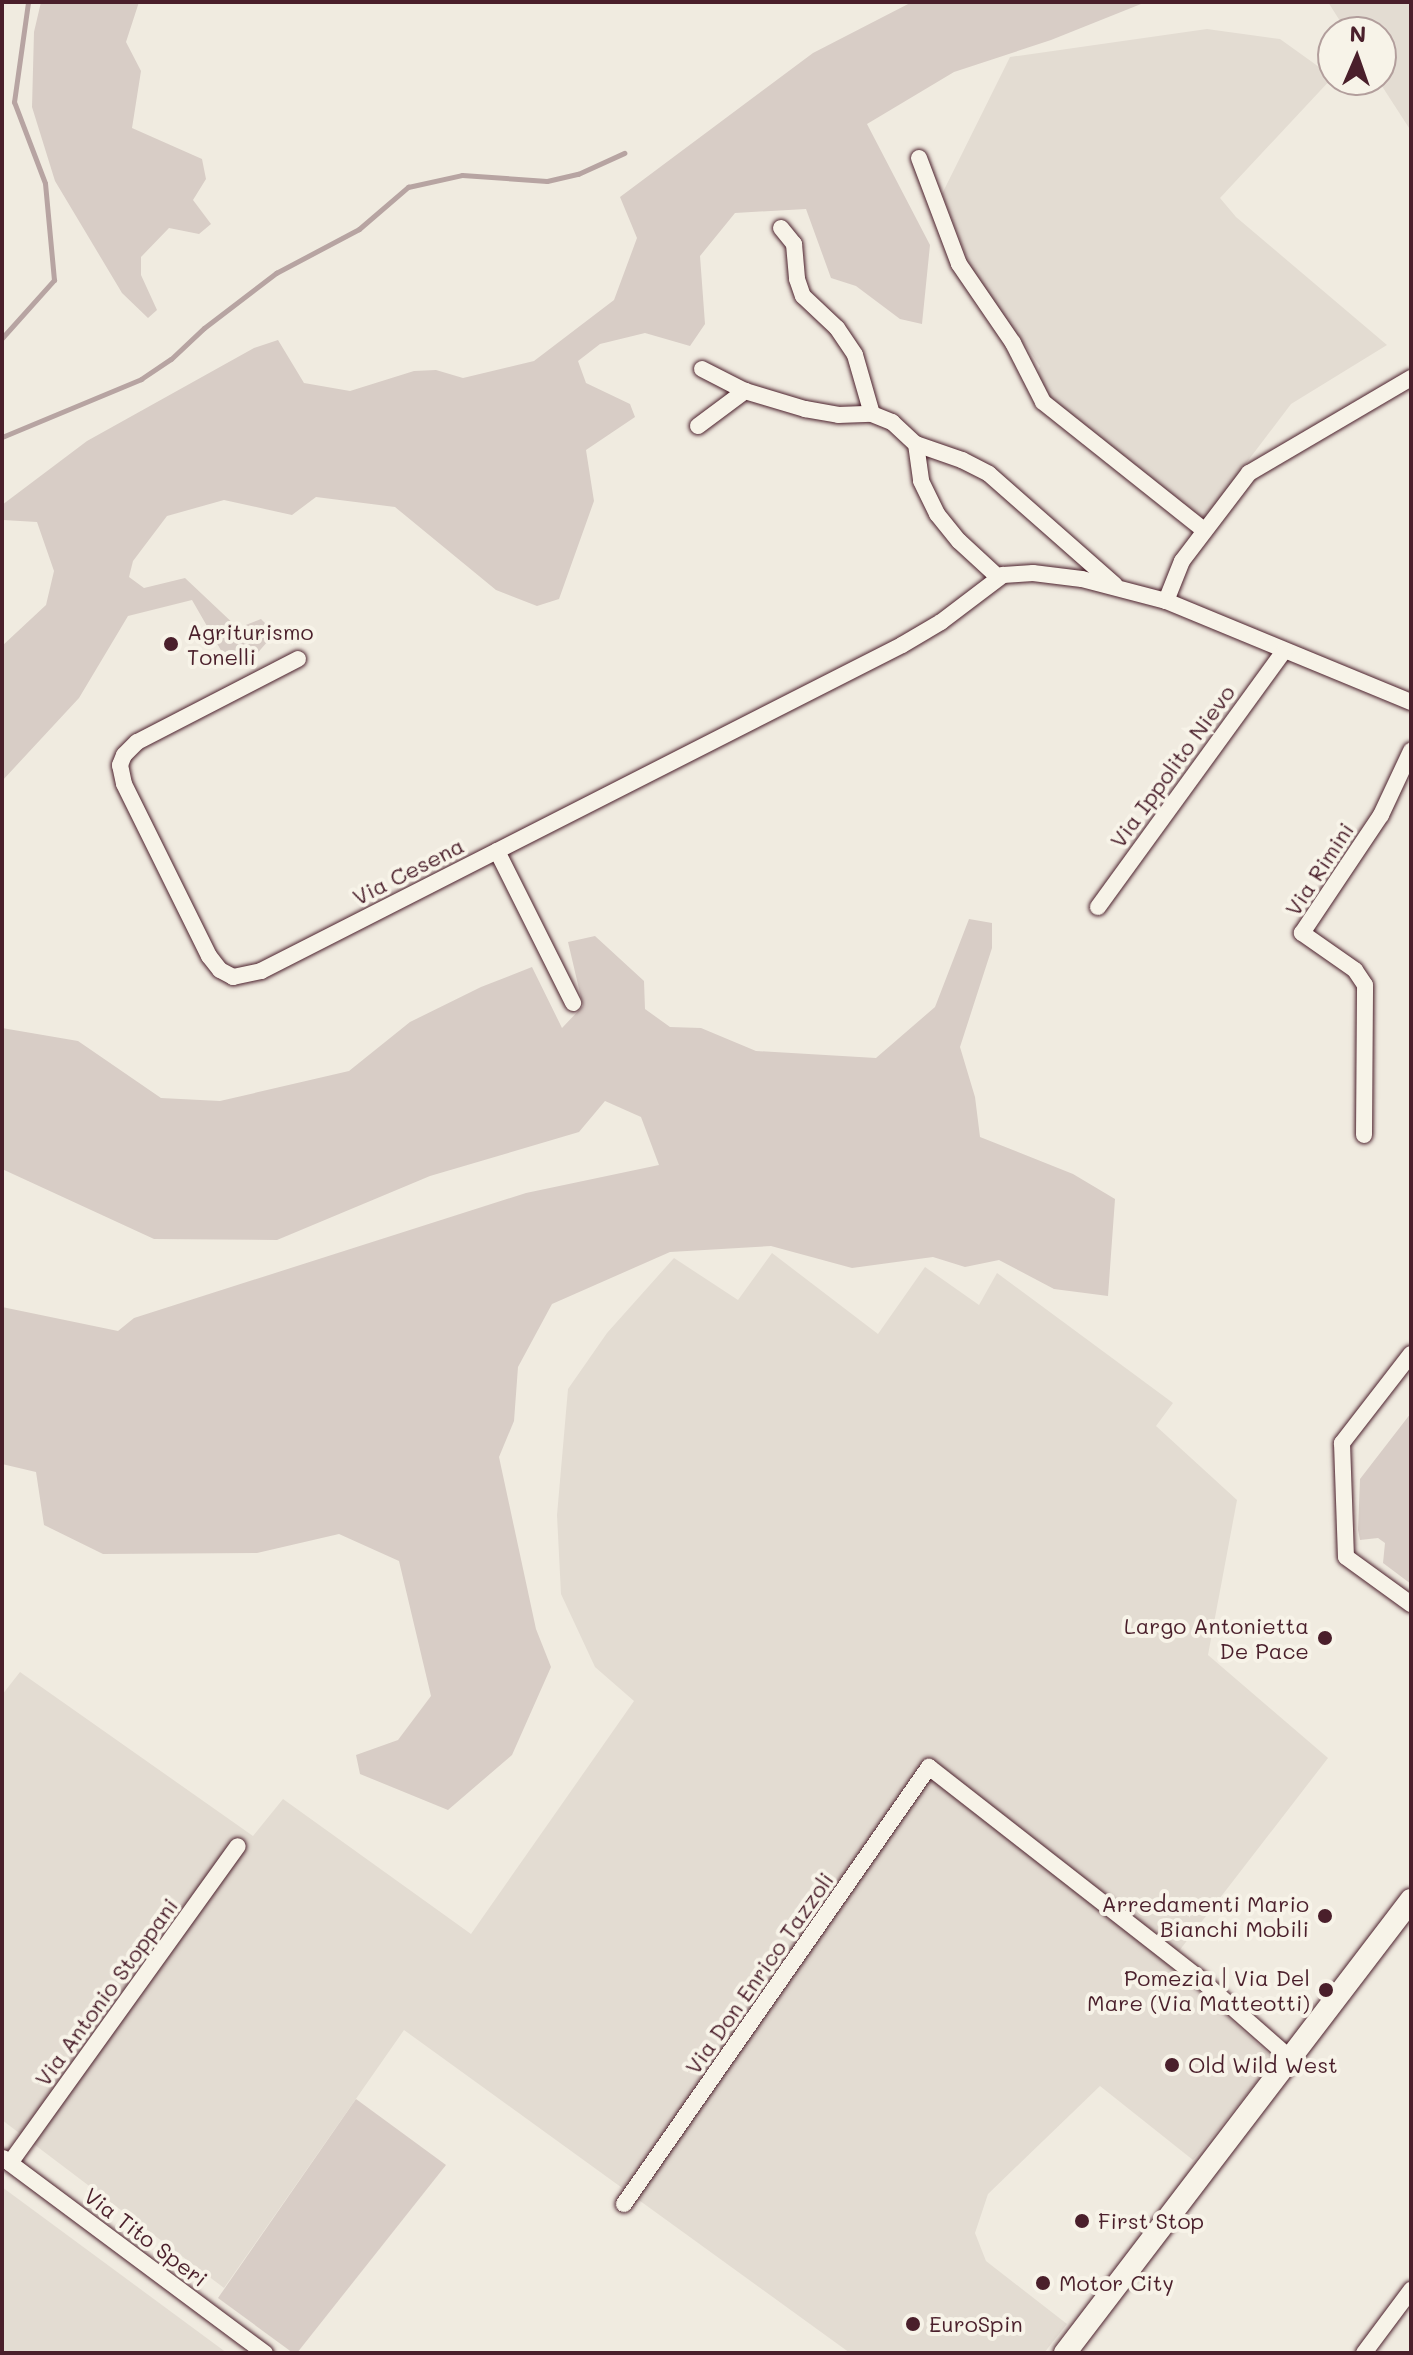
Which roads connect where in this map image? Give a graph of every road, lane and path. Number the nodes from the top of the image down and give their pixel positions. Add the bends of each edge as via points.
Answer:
1 (919, 158) dead end
2 (781, 228) dead end
3 (702, 369) dead end
4 (1411, 378) edge
5 (745, 391) junction
6 (872, 414) junction
7 (698, 426) dead end
8 (916, 444) junction
9 (1204, 530) junction
10 (998, 577) junction
11 (1116, 586) junction
12 (1166, 601) junction
13 (1284, 651) junction
14 (298, 659) dead end
15 (1411, 702) edge
16 (1411, 751) edge
17 (497, 851) junction
18 (1098, 907) dead end
19 (573, 1003) dead end
20 (1364, 1135) dead end
21 (1411, 1354) edge
22 (1411, 1604) edge
23 (238, 1846) dead end
24 (1411, 1900) edge
25 (1290, 2058) junction
26 (6, 2160) edge
27 (624, 2204) dead end
28 (1411, 2290) edge
29 (265, 2353) edge
30 (1065, 2353) edge
31 (1364, 2353) edge

1 - 9 street via 959,264 1013,343 1043,402
2 - 6 street via 794,244 800,291 855,355
3 - 5 street
4 - 9 street via 1255,468
5 - 6 street via 817,413
5 - 7 street
6 - 8 street via 898,426
8 - 10 street via 921,481 937,514
8 - 11 street via 989,474
9 - 12 street via 1177,571
10 - 11 street via 1051,575
10 - 17 street, Via Cesena via 902,645
11 - 12 street
12 - 13 street
13 - 15 street
13 - 18 street, Via Ippolito Nievo
14 - 17 street, Via Cesena via 142,739 121,760 124,784 220,970 237,977 261,971
16 - 20 street, Via Rimini via 1381,815 1302,933 1350,966 1365,985
17 - 19 street
21 - 22 street via 1342,1443 1346,1557
23 - 26 street, Via Antonio Stoppani
24 - 25 main road
25 - 27 street, Via Don Enrico Tazzoli via 1200,1979 929,1767
25 - 30 main road
26 - 29 street, Via Tito Speri
28 - 31 street

